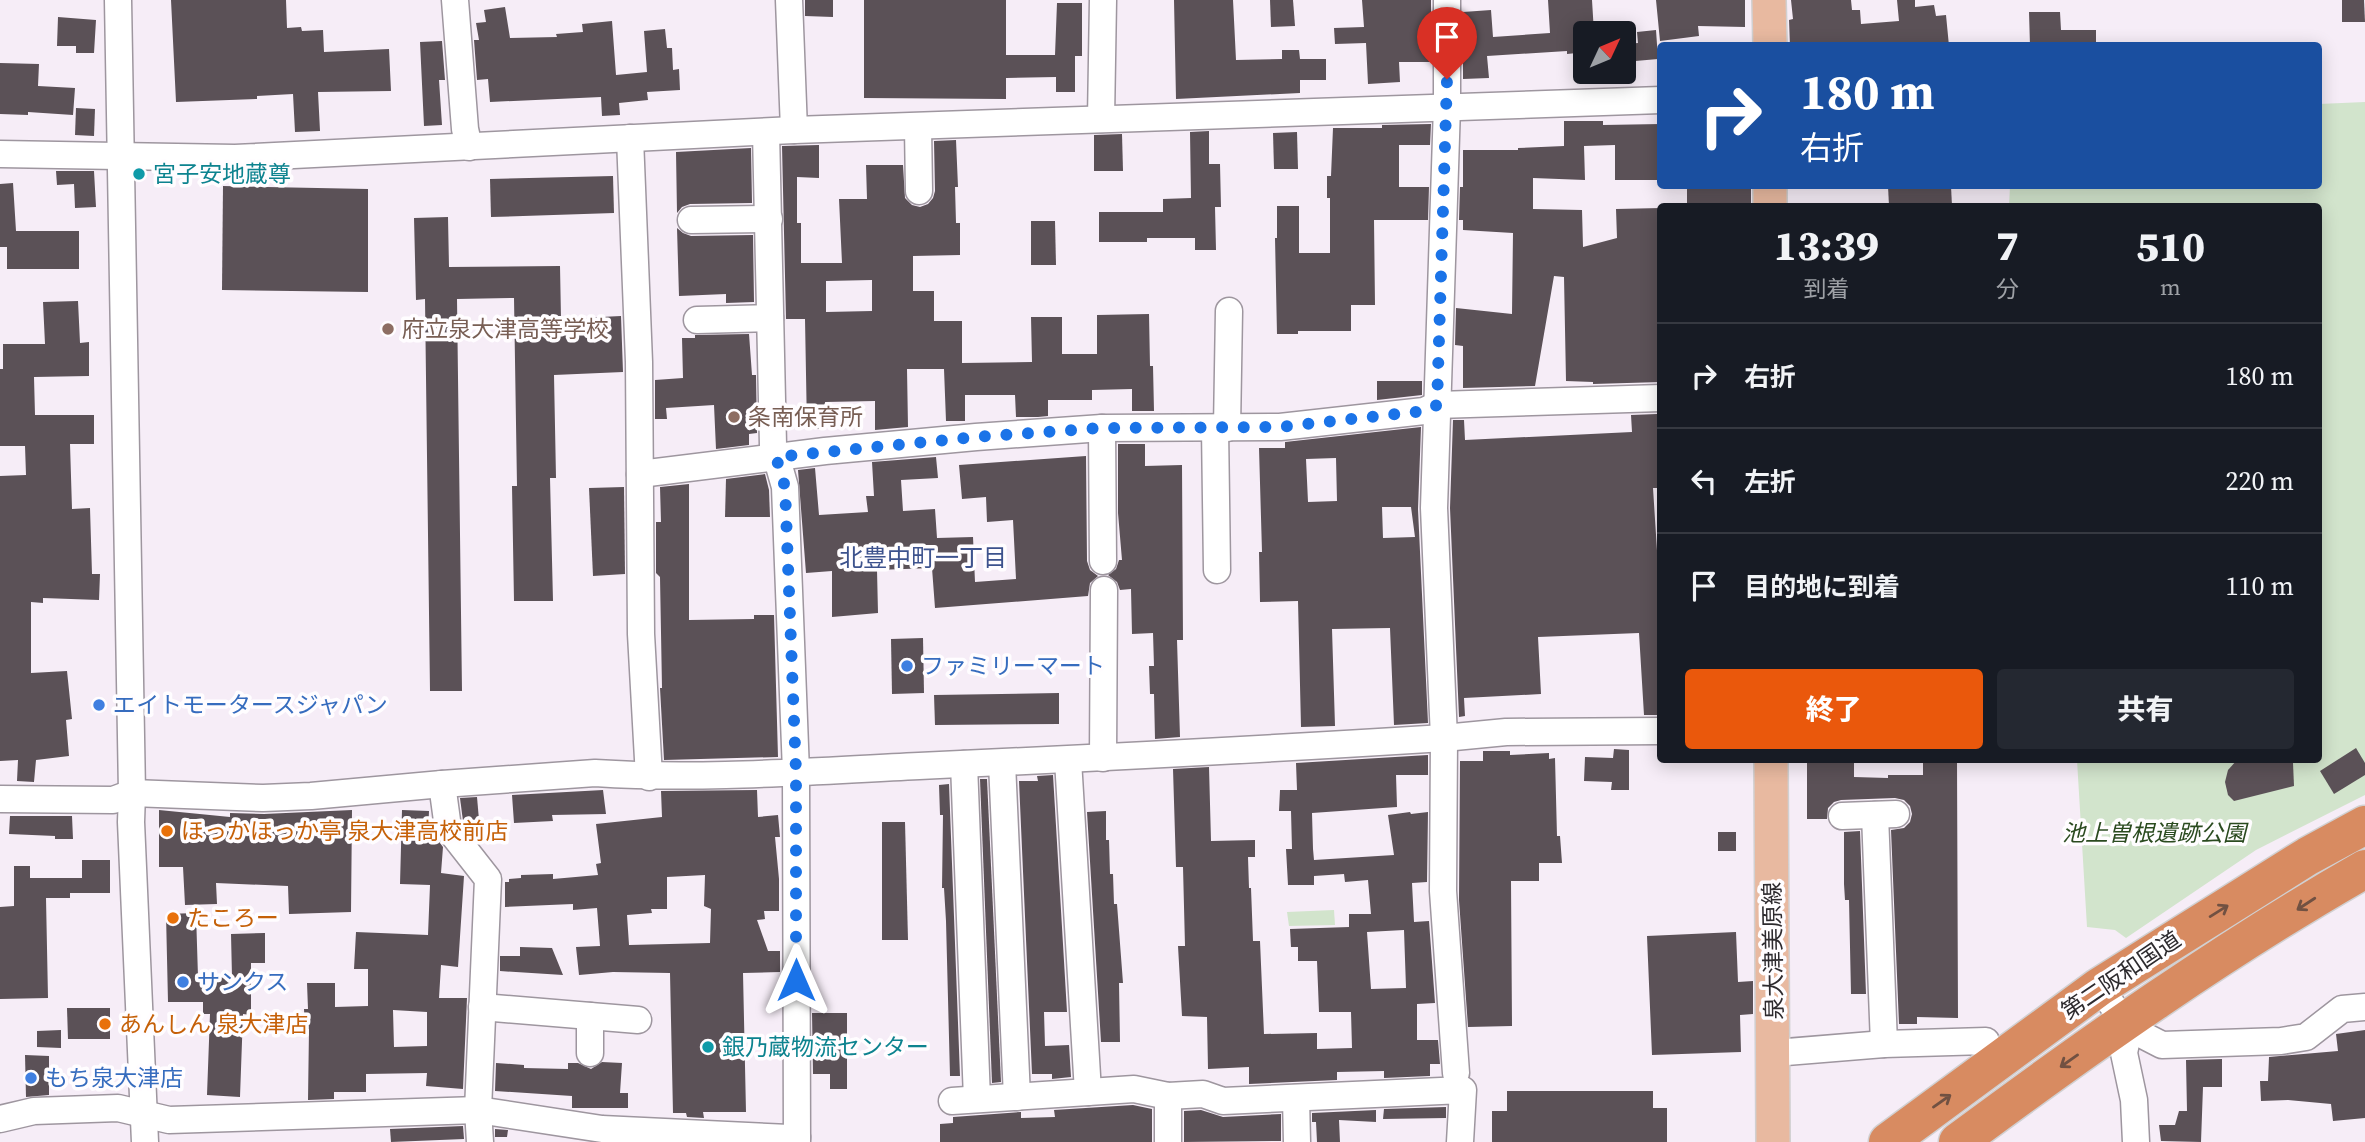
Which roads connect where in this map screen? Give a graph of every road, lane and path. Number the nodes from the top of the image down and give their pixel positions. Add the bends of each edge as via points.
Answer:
1 (118, 0) edge
2 (455, 0) edge
3 (789, 0) edge
4 (1103, 0) edge
5 (1447, 0) edge
6 (1769, 0) edge
7 (1770, 42) edge
8 (1657, 100) edge
9 (1447, 106) junction
10 (1101, 119) junction
11 (918, 127) junction
12 (794, 130) junction
13 (765, 132) junction
14 (630, 138) junction
15 (469, 146) junction
16 (0, 154) edge
17 (120, 156) junction
18 (919, 191) dead end
19 (769, 219) junction
20 (691, 220) dead end
21 (1229, 311) dead end
22 (771, 318) junction
23 (697, 320) dead end
24 (1657, 398) edge
25 (1437, 405) junction
26 (1101, 428) junction
27 (1221, 428) junction
28 (776, 457) junction
29 (640, 474) junction
30 (1103, 561) dead end
31 (1217, 570) dead end
32 (1104, 590) dead end
33 (1657, 731) edge
34 (1444, 738) junction
35 (1103, 758) junction
36 (1068, 760) junction
37 (1002, 763) junction
38 (1771, 763) edge
39 (964, 764) junction
40 (796, 772) junction
41 (649, 777) junction
42 (442, 784) junction
43 (132, 793) junction
44 (0, 799) edge
45 (1842, 816) dead end
46 (2365, 825) edge
47 (2365, 869) edge
48 (2099, 987) junction
49 (482, 1007) junction
50 (2365, 1007) edge
51 (590, 1016) junction
52 (638, 1020) dead end
53 (2127, 1025) junction
54 (1884, 1044) junction
55 (590, 1053) dead end
56 (1774, 1053) junction
57 (1992, 1066) junction
58 (1456, 1073) dead end
59 (1088, 1092) junction
60 (1168, 1096) junction
61 (1017, 1097) junction
62 (1296, 1098) junction
63 (478, 1110) junction
64 (144, 1114) junction
65 (0, 1119) edge
66 (797, 1139) edge
67 (145, 1142) edge
68 (480, 1142) edge
69 (1168, 1142) edge
70 (1297, 1142) edge
71 (1460, 1142) edge
72 (1773, 1142) edge
73 (1888, 1142) edge
74 (1958, 1142) edge
75 (2136, 1142) edge

1 - 17 street
2 - 15 street
3 - 12 street
4 - 10 street
5 - 9 street
6 - 7 main road
8 - 9 street
9 - 10 street
9 - 25 street
10 - 11 street
11 - 12 street
11 - 18 street
12 - 13 street
13 - 14 street
13 - 19 street
14 - 15 street
14 - 29 street
15 - 17 street via 235,158
16 - 17 street
17 - 43 street
19 - 20 street
19 - 22 street
21 - 27 street
22 - 23 street
22 - 28 street
24 - 25 street
25 - 27 street via 1424,411 1280,427
25 - 34 street via 1435,533
26 - 27 street
26 - 28 street
26 - 30 street
27 - 31 street via 1207,520
28 - 29 street
28 - 40 street via 785,487
29 - 41 street via 641,634
32 - 35 street
33 - 34 street via 1506,732
34 - 35 street
34 - 58 street via 1443,891
35 - 36 street
36 - 37 street
36 - 59 street
37 - 39 street
37 - 61 street
38 - 56 main road, 泉大津美原線
39 - 40 street
39 - 61 street via 964,1100
40 - 41 street
40 - 66 street
41 - 42 street via 595,774
42 - 43 street via 264,798
42 - 49 street via 448,828 488,879
43 - 44 street via 113,800
43 - 64 street
45 - 54 street via 1886,814 1869,911
48 -> 46 highway, 第二阪和国道
47 -> 53 highway, 第二阪和国道
48 - 53 street
48 - 57 highway, 第二阪和国道
49 - 51 street
49 - 63 street
50 - 53 street via 2342,1009 2306,1037 2281,1041 2162,1045
51 - 52 street
51 - 55 street
53 -> 74 highway, 第二阪和国道
53 - 75 street via 2124,1053 2134,1100
54 - 56 street
54 - 57 street via 1986,1041
56 - 72 main road, 泉大津美原線
73 -> 57 highway, 第二阪和国道
59 - 60 street via 1134,1089
59 - 61 street
60 - 62 street via 1203,1094 1223,1101
60 - 69 street
62 - 70 street
62 - 71 street via 1463,1090
63 - 64 street via 169,1120
63 - 66 street via 602,1129
63 - 68 street
64 - 65 street via 118,1108 34,1111
64 - 67 street

